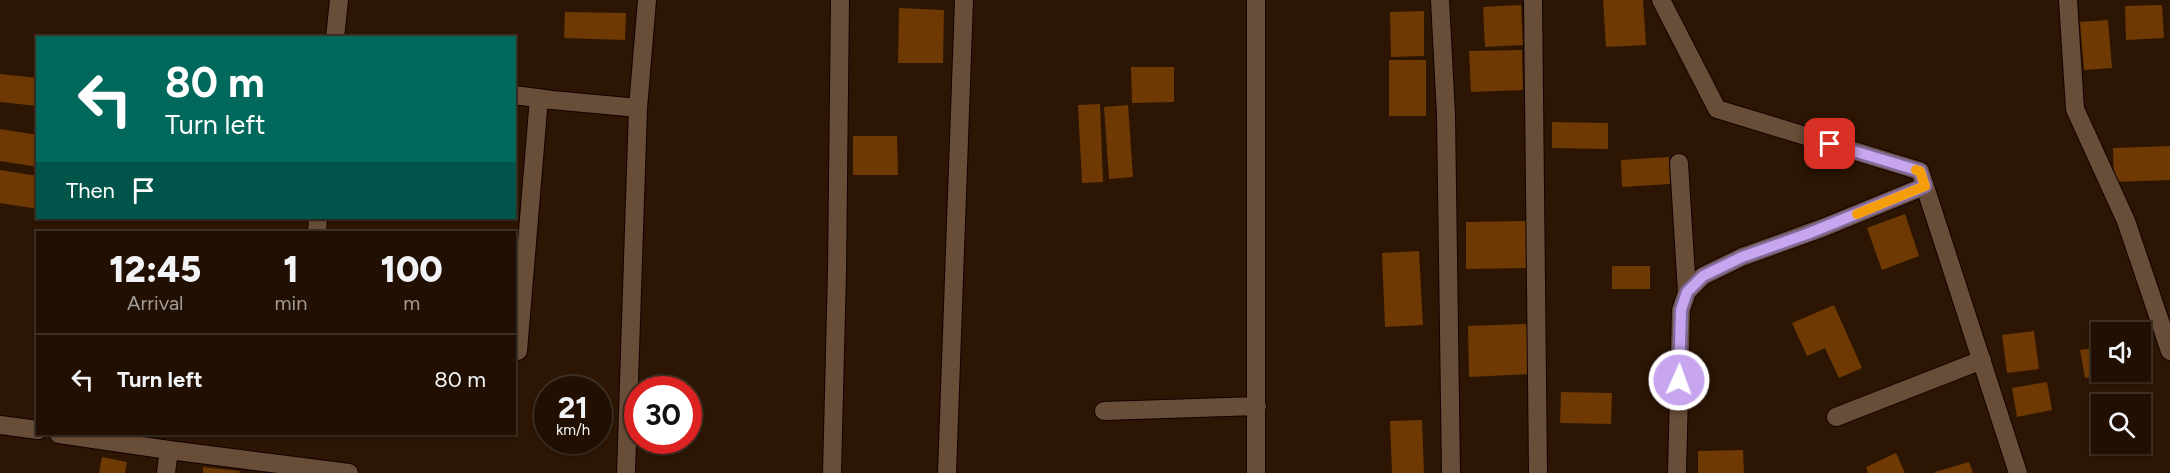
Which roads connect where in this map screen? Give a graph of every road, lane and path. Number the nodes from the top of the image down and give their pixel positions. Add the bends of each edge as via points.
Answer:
1 (339, 0) edge
2 (646, 0) edge
3 (840, 0) edge
4 (964, 0) edge
5 (1256, 0) edge
6 (1440, 0) edge
7 (1533, 0) edge
8 (1661, 0) edge
9 (2068, 0) edge
10 (335, 36) edge
11 (516, 94) edge
12 (539, 98) junction
13 (638, 108) junction
14 (1679, 163) dead end
15 (1925, 186) junction
16 (1687, 292) junction
17 (518, 351) dead end
18 (2170, 351) edge
19 (1982, 360) junction
20 (1257, 406) junction
21 (1104, 411) dead end
22 (1836, 417) dead end
23 (0, 425) edge
24 (36, 430) edge
25 (66, 435) edge
26 (169, 450) junction
27 (166, 473) edge
28 (349, 473) edge
29 (626, 473) edge
30 (832, 473) edge
31 (946, 473) edge
32 (1256, 473) edge
33 (1450, 473) edge
34 (1538, 473) edge
35 (1677, 473) edge
36 (2018, 473) edge

1 - 10 street
2 - 13 street
3 - 30 street
4 - 31 street
5 - 20 street
6 - 33 street via 1446,115
7 - 34 street
8 - 15 street via 1717,109 1920,171
9 - 18 street via 2075,109 2126,221
11 - 12 street
12 - 13 street
12 - 17 street
13 - 29 street
14 - 16 street
15 - 16 street via 1742,257 1703,276
15 - 19 street
16 - 35 street via 1681,310
19 - 22 street
19 - 36 street
20 - 21 street
20 - 32 street
23 - 24 street
25 - 26 street
26 - 27 street
26 - 28 street

